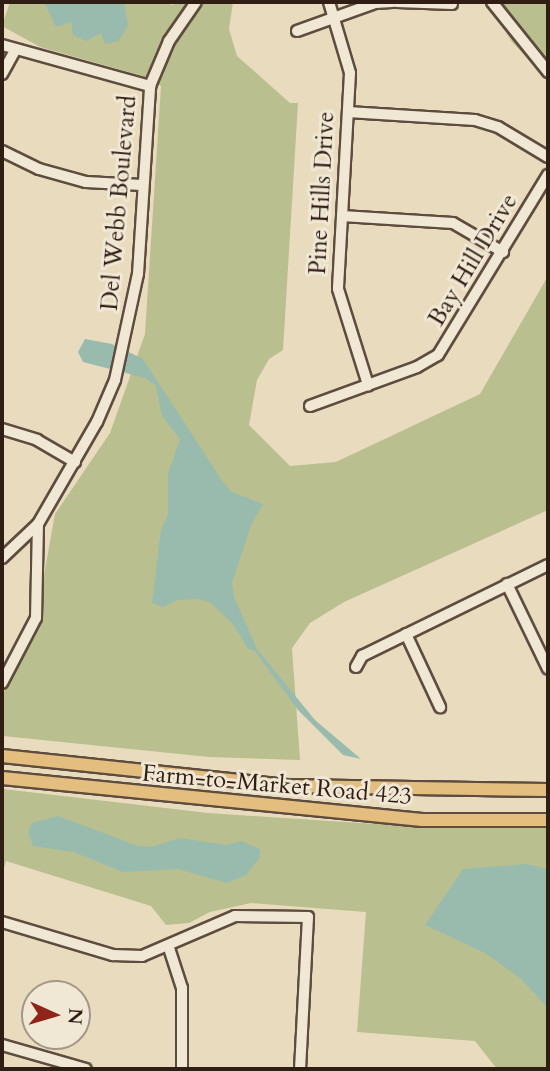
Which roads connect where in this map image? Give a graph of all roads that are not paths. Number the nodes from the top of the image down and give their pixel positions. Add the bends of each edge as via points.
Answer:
1 (196, 2) edge
2 (329, 2) edge
3 (394, 2) edge
4 (492, 2) edge
5 (452, 4) dead end
6 (334, 18) junction
7 (297, 31) dead end
8 (2, 45) edge
9 (14, 52) junction
10 (548, 72) edge
11 (2, 74) edge
12 (150, 86) junction
13 (348, 112) junction
14 (2, 151) edge
15 (548, 157) edge
16 (548, 175) edge
17 (142, 185) junction
18 (342, 216) junction
19 (503, 252) junction
20 (368, 385) junction
21 (310, 406) dead end
22 (2, 429) edge
23 (75, 462) junction
24 (38, 524) junction
25 (2, 558) edge
26 (548, 565) edge
27 (507, 584) junction
28 (406, 634) junction
29 (356, 667) dead end
30 (548, 669) edge
31 (2, 683) edge
32 (440, 707) dead end
33 (2, 756) edge
34 (2, 778) edge
35 (548, 790) edge
36 (548, 820) edge
37 (2, 922) edge
38 (169, 948) junction
39 (2, 1045) edge
40 (70, 1067) edge
41 (86, 1069) edge
42 (182, 1069) edge
43 (300, 1069) edge

1 - 12 street, Del Webb Boulevard via 169,41
2 - 6 street, Pine Hills Drive
3 - 5 street
3 - 6 street via 375,3
4 - 10 street
6 - 7 street
6 - 13 street, Pine Hills Drive via 350,73
8 - 9 street
9 - 11 street
9 - 12 street
12 - 17 street, Del Webb Boulevard
13 - 15 street via 475,120 498,127
13 - 18 street, Pine Hills Drive
14 - 17 street via 39,169 86,181
16 - 19 street, Bay Hill Drive
17 - 23 street, Del Webb Boulevard via 138,274 127,342 115,380
18 - 19 street via 453,223
18 - 20 street, Pine Hills Drive via 338,289
19 - 20 street, Bay Hill Drive via 438,355
20 - 21 street, Bay Hill Drive
22 - 23 street via 37,440
23 - 24 street, Del Webb Boulevard
24 - 25 street, Del Webb Boulevard
24 - 31 street, Del Webb Boulevard via 36,618
26 - 27 street
27 - 28 street
27 - 30 street
28 - 29 street via 362,656
28 - 32 street
33 - 35 main road, Farm-to-Market Road 423 via 289,786
34 - 36 main road, Farm-to-Market Road 423 via 422,820
37 - 38 street via 113,955 142,956
38 - 42 street via 182,988
38 - 43 street via 208,925 235,916 308,917
39 - 40 street
40 - 41 street

